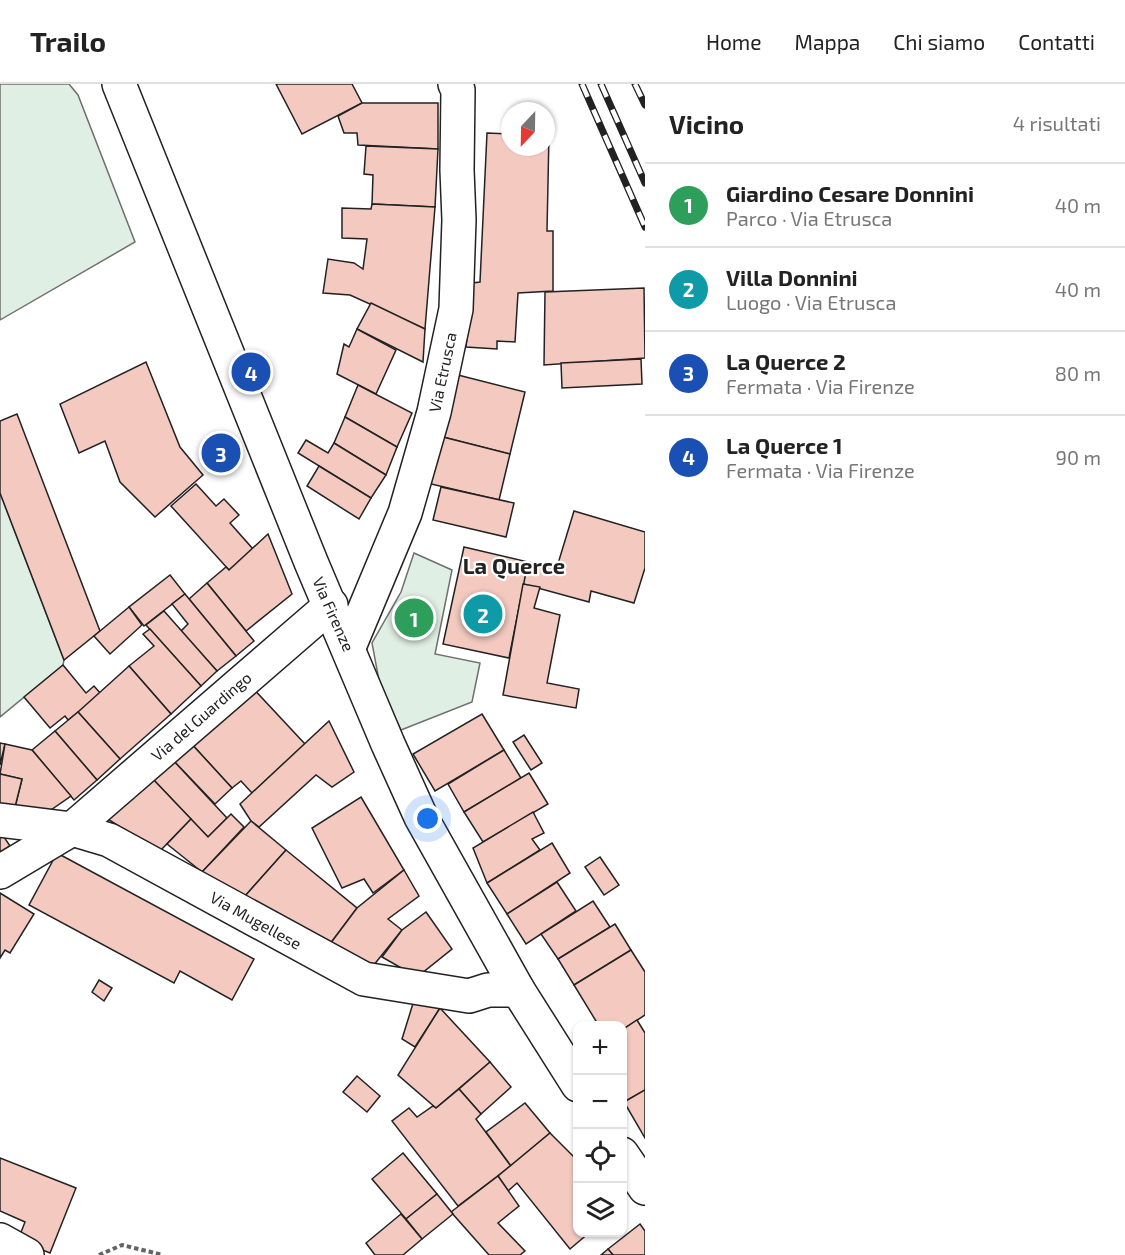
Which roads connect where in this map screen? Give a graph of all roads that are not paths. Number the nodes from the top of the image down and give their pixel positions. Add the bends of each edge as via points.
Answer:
1 (100, 84) edge
2 (119, 84) edge
3 (455, 84) edge
4 (468, 84) edge
5 (134, 122) junction
6 (459, 220) junction
7 (330, 605) junction
8 (349, 647) junction
9 (0, 820) edge
10 (72, 829) junction
11 (0, 872) edge
12 (518, 990) junction
13 (573, 1077) edge
14 (627, 1161) edge
15 (645, 1188) edge
16 (0, 1240) edge
17 (27, 1255) edge

1 - 5 street, Via Firenze
2 - 5 street, Via Firenze
3 - 6 street, Via Etrusca
4 - 6 street
5 - 7 street, Via Firenze
6 - 8 street, Via Etrusca via 456,309 434,412 405,513
7 - 8 street, Via Firenze
7 - 10 street, Via del Guardingo
8 - 12 street, Via Firenze via 421,817
9 - 10 street, Via Mugellese
10 - 11 street, Via del Guardingo
10 - 12 street, Via Mugellese via 109,840 364,979 469,996 488,990
12 - 13 street, Via Firenze
14 - 15 street
16 - 17 street

